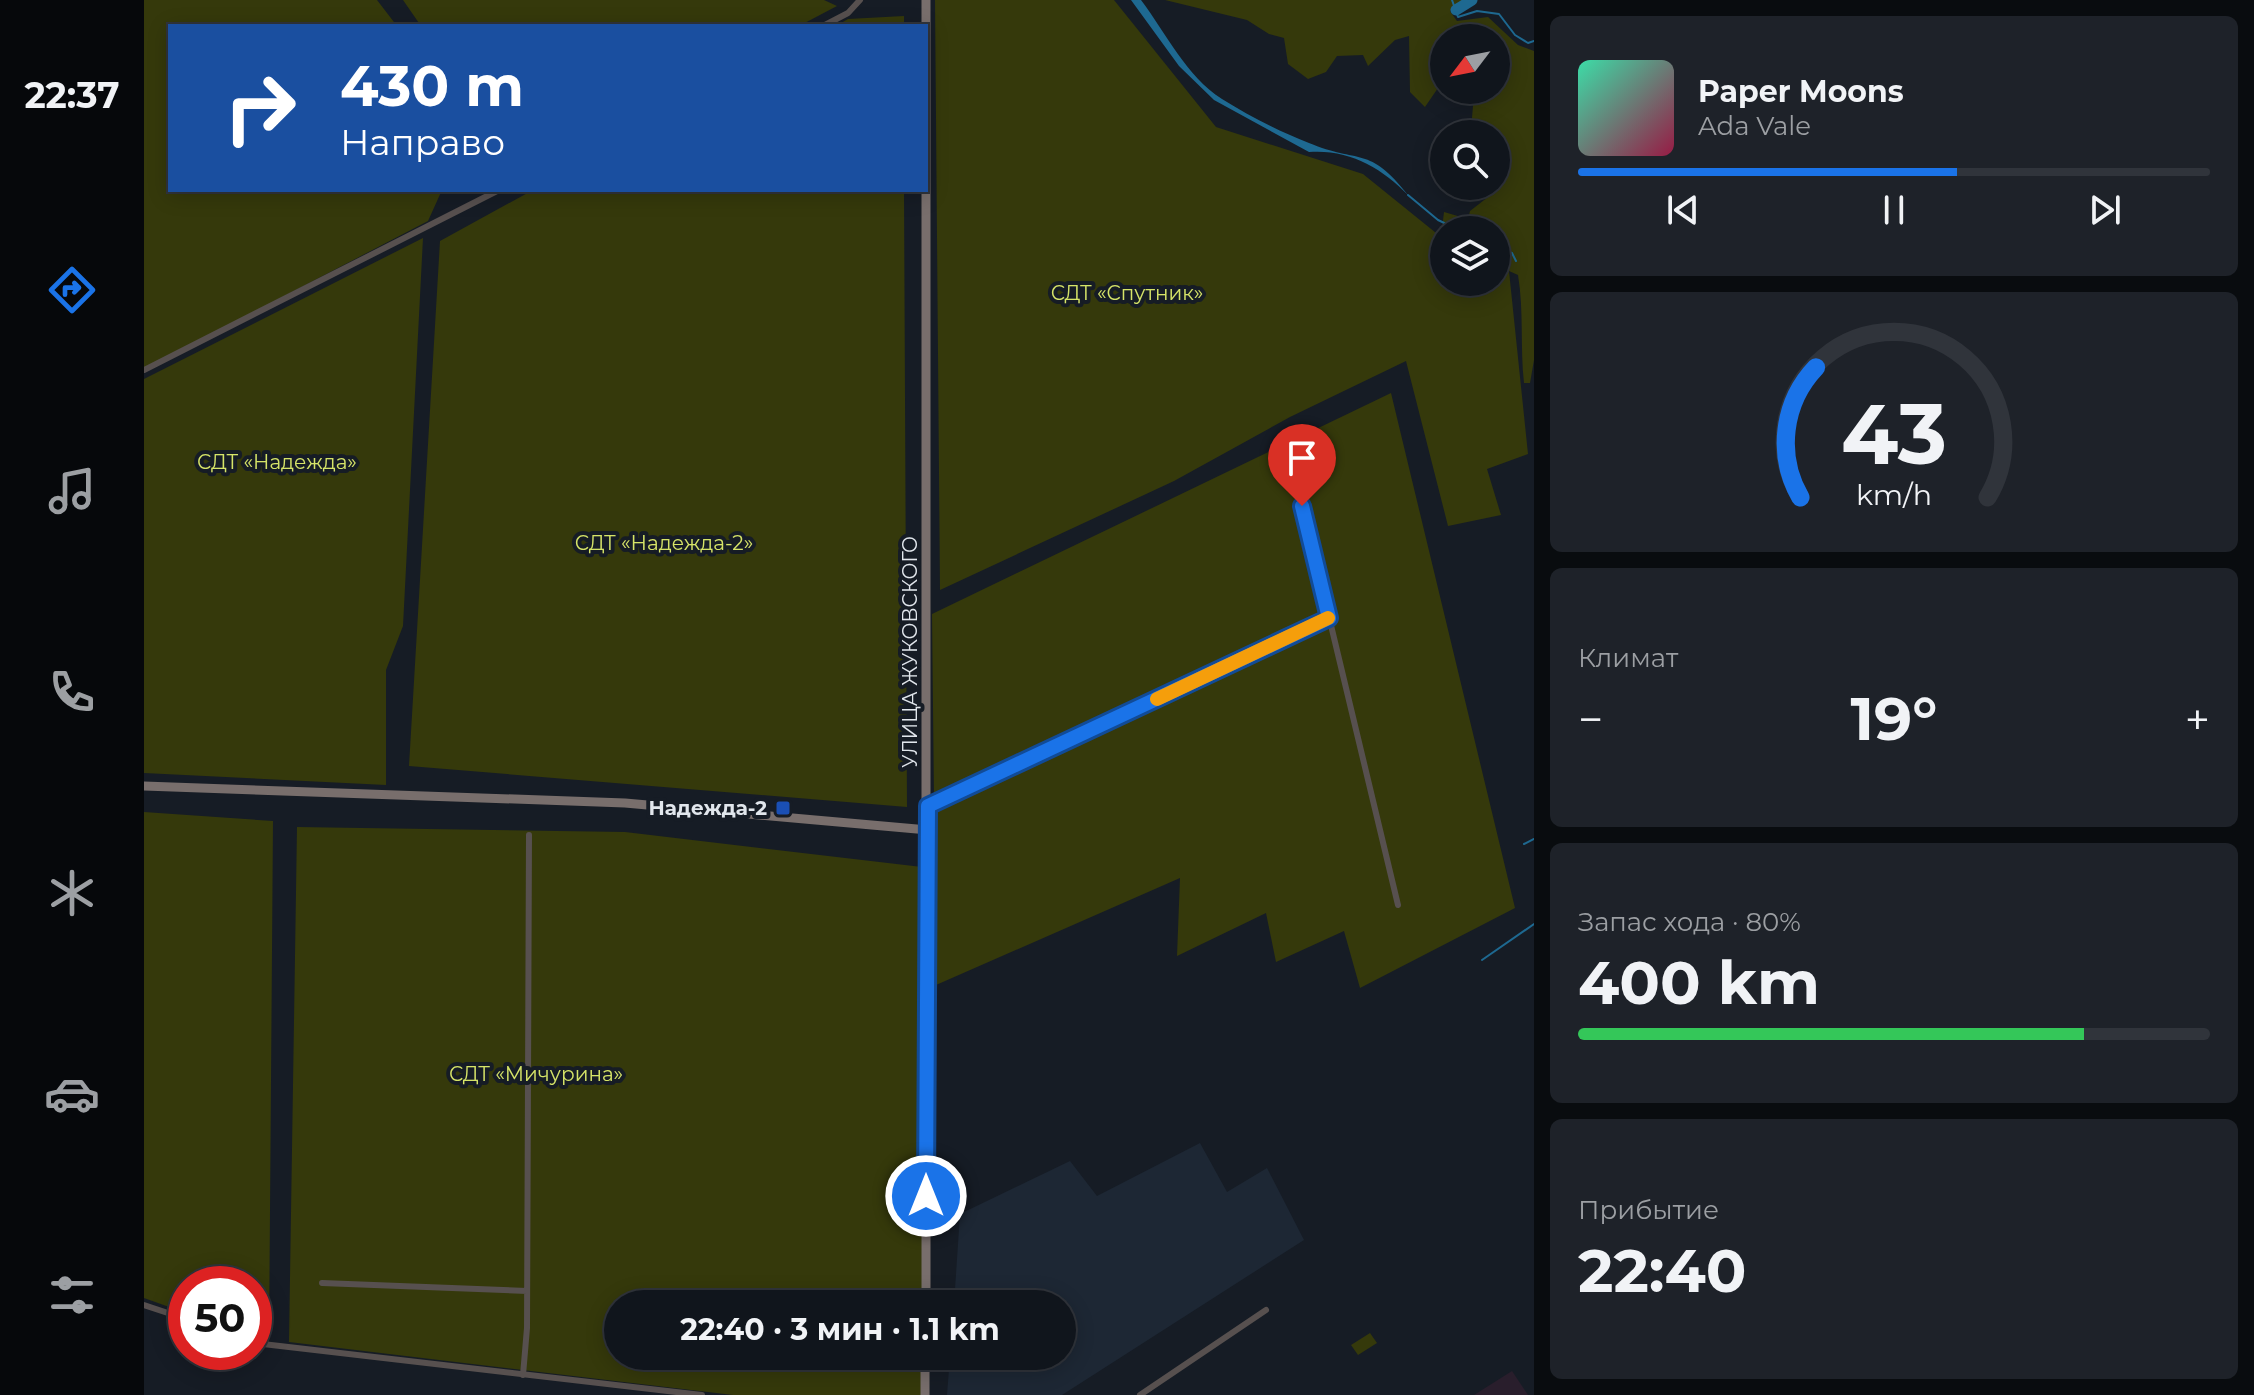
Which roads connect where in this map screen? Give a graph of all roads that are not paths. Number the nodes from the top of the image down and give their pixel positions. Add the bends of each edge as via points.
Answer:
1 (860, 0) edge
2 (926, 0) edge
3 (827, 24) edge
4 (926, 24) edge
5 (495, 192) edge
6 (926, 192) edge
7 (144, 370) edge
8 (1289, 450) dead end
9 (1329, 618) junction
10 (144, 786) edge
11 (928, 806) junction
12 (928, 830) junction
13 (529, 835) dead end
14 (1398, 905) dead end
15 (322, 1283) dead end
16 (926, 1290) edge
17 (527, 1291) junction
18 (144, 1305) edge
19 (1266, 1310) dead end
20 (168, 1313) edge
21 (272, 1345) edge
22 (925, 1370) edge
23 (523, 1375) junction
24 (702, 1395) edge
25 (925, 1395) edge
26 (1140, 1395) edge

1 - 3 street
2 - 4 main road, УЛИЦА ЖУКОВСКОГО
5 - 7 street
6 - 11 main road, УЛИЦА ЖУКОВСКОГО
8 - 9 street
9 - 11 street
9 - 14 street
10 - 12 main road via 625,803
11 - 12 main road, УЛИЦА ЖУКОВСКОГО
12 - 16 main road, УЛИЦА ЖУКОВСКОГО
13 - 17 street
15 - 17 street
17 - 23 street
18 - 20 street
19 - 26 street
21 - 23 street
22 - 25 main road
23 - 24 street

